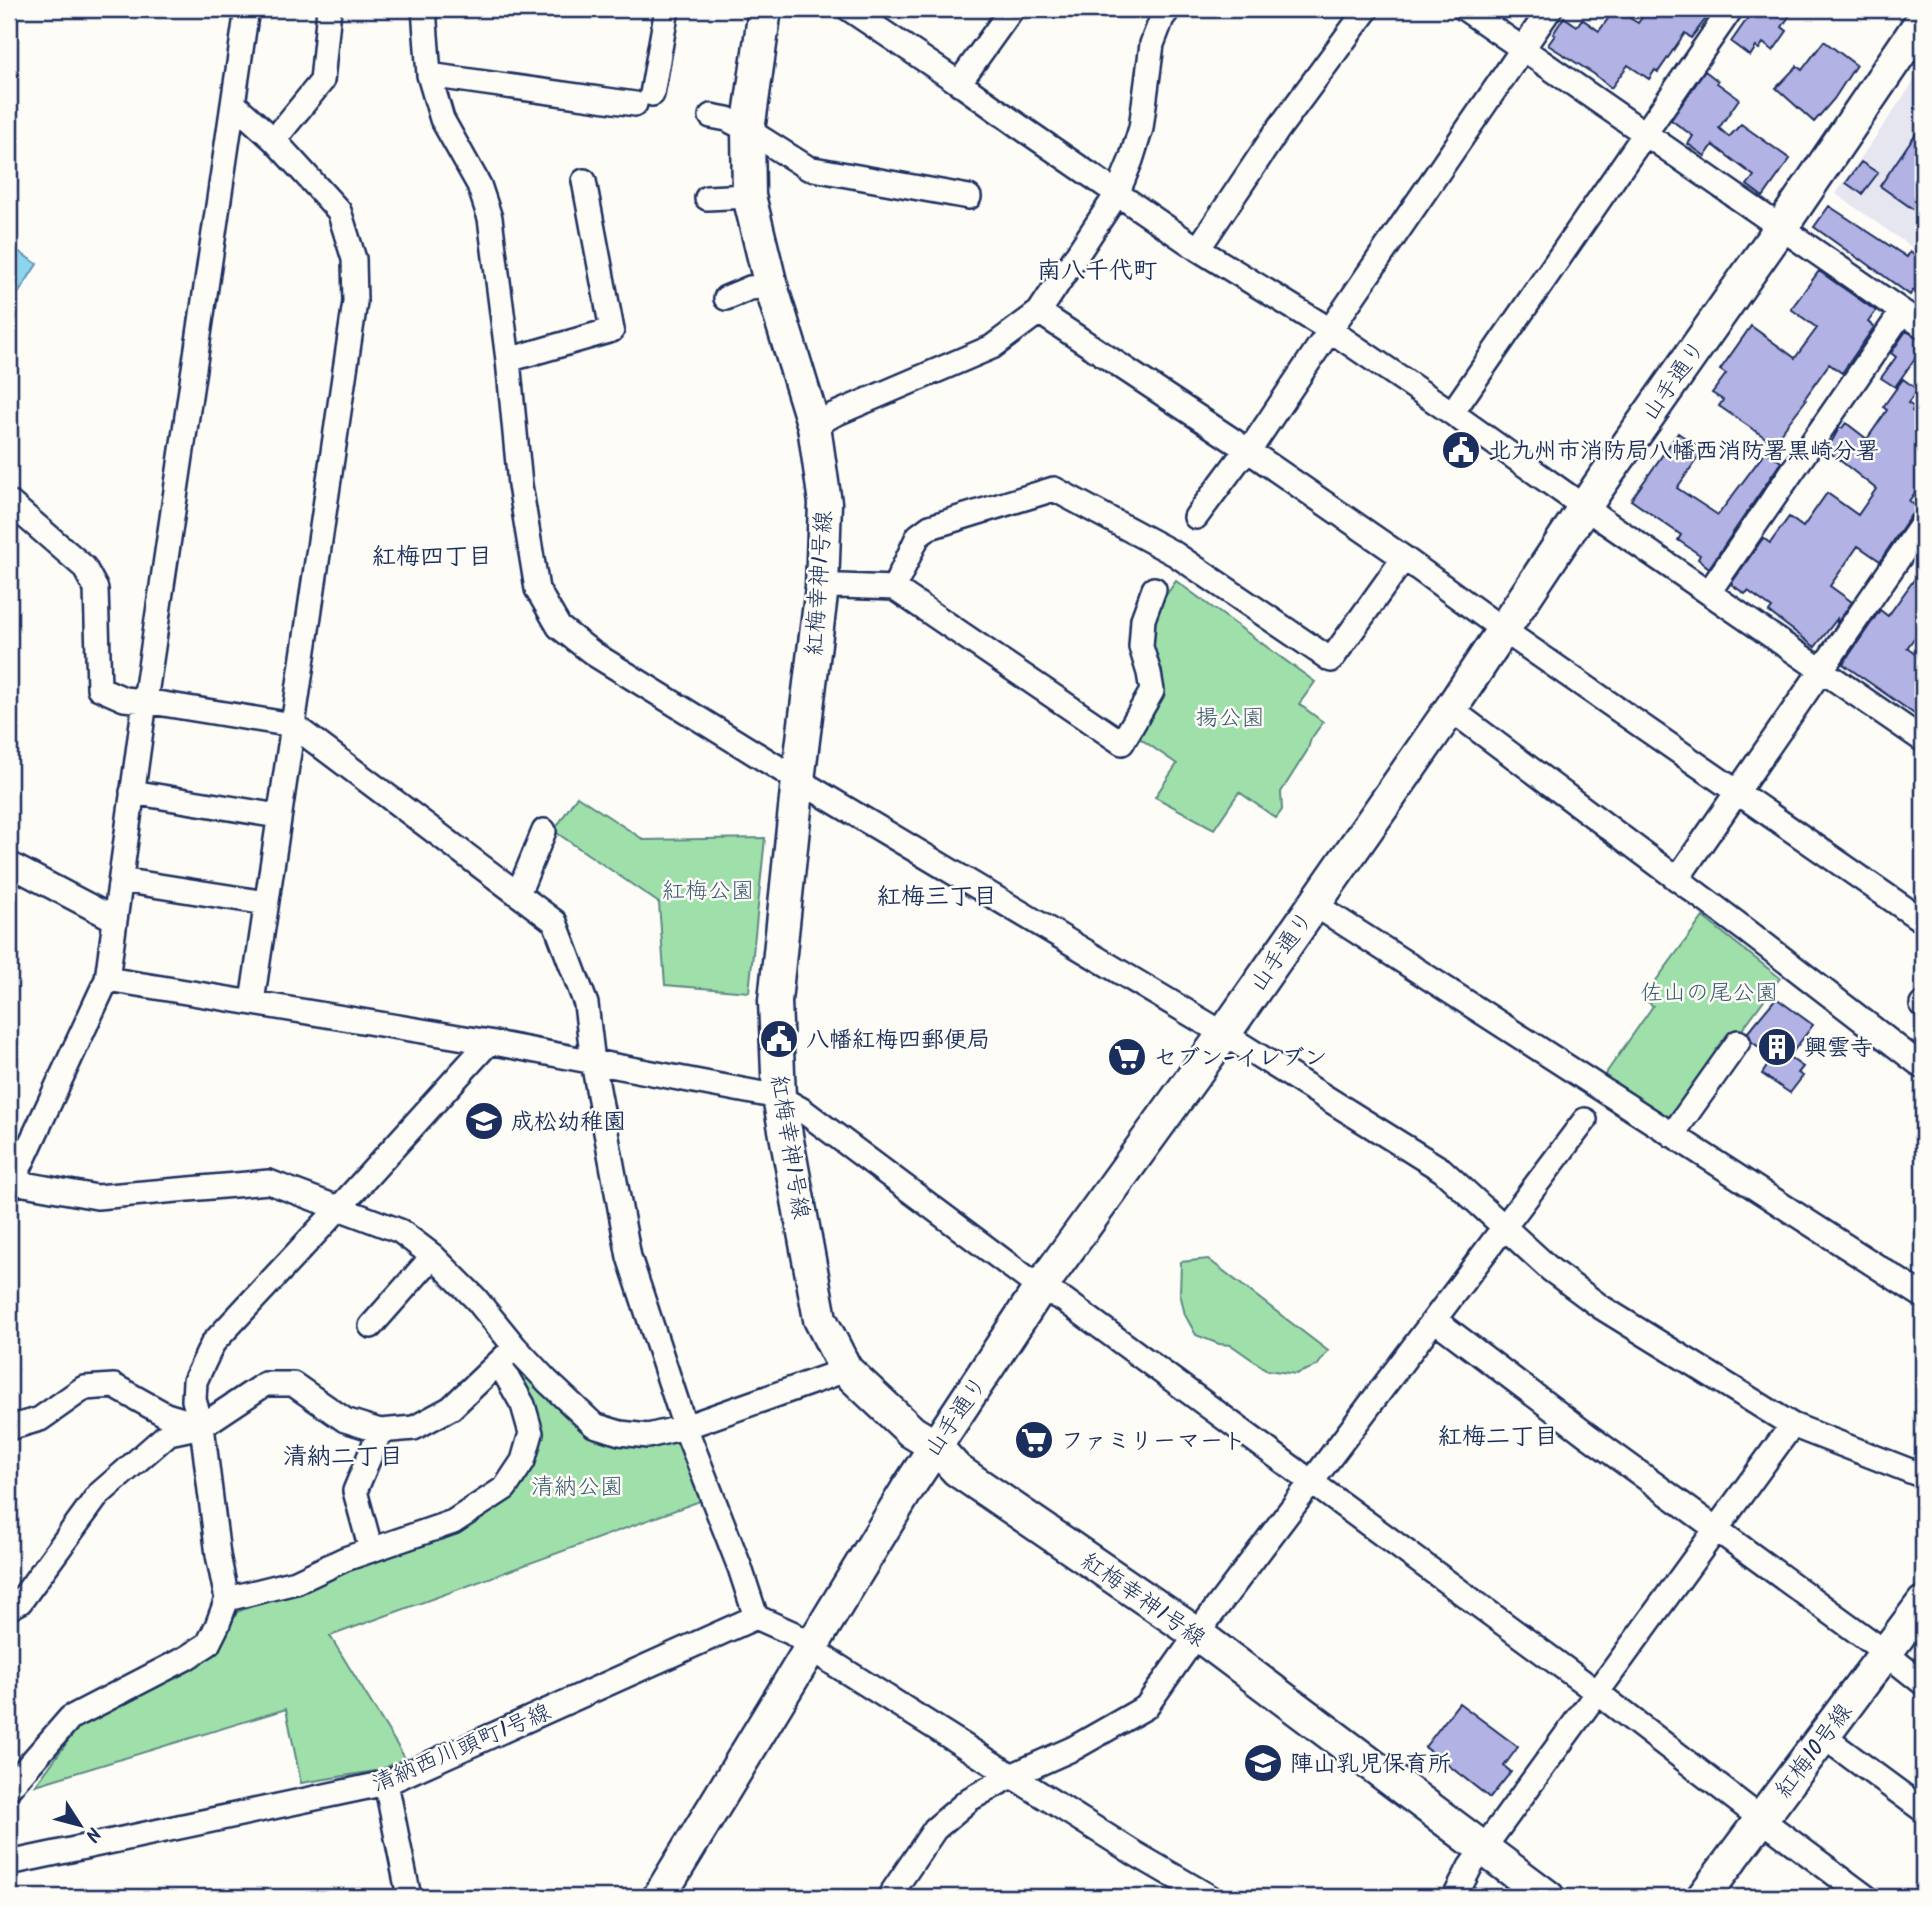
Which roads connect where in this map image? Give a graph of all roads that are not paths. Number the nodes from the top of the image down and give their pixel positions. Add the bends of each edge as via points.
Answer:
1 (247, 9) edge
2 (329, 9) edge
3 (424, 9) edge
4 (667, 9) edge
5 (765, 9) edge
6 (849, 9) edge
7 (1012, 9) edge
8 (1169, 9) edge
9 (1367, 9) edge
10 (1465, 9) edge
11 (1550, 9) edge
12 (1731, 9) edge
13 (1923, 19) edge
14 (1523, 48) junction
15 (429, 75) junction
16 (959, 83) junction
17 (234, 104) junction
18 (711, 116) dead end
19 (748, 130) junction
20 (1644, 134) junction
21 (274, 140) junction
22 (584, 181) dead end
23 (1116, 194) junction
24 (749, 196) junction
25 (968, 197) dead end
26 (707, 198) dead end
27 (1779, 228) junction
28 (1198, 249) junction
29 (771, 286) junction
30 (726, 298) dead end
31 (1039, 312) junction
32 (1902, 312) junction
33 (1923, 326) edge
34 (1329, 330) junction
35 (508, 360) junction
36 (1452, 413) junction
37 (814, 426) junction
38 (1250, 451) junction
39 (9, 502) edge
40 (1584, 507) junction
41 (1196, 517) dead end
42 (1923, 523) edge
43 (1404, 558) junction
44 (822, 587) junction
45 (894, 588) junction
46 (1153, 589) dead end
47 (1709, 592) junction
48 (1502, 629) junction
49 (1822, 670) junction
50 (145, 701) junction
51 (1452, 706) junction
52 (293, 725) junction
53 (1923, 740) edge
54 (798, 780) junction
55 (132, 792) junction
56 (1737, 792) junction
57 (278, 816) junction
58 (544, 831) dead end
59 (9, 864) edge
60 (1677, 879) junction
61 (121, 880) junction
62 (518, 894) junction
63 (266, 903) junction
64 (1314, 904) junction
65 (114, 919) junction
66 (1923, 921) edge
67 (107, 979) junction
68 (252, 1002) junction
69 (1224, 1034) junction
70 (489, 1042) junction
71 (1738, 1042) dead end
72 (593, 1062) junction
73 (1923, 1067) edge
74 (779, 1097) junction
75 (1585, 1120) dead end
76 (1672, 1135) junction
77 (11, 1186) edge
78 (339, 1208) junction
79 (1504, 1228) junction
80 (433, 1256) junction
81 (1041, 1288) junction
82 (1923, 1296) edge
83 (1435, 1320) junction
84 (371, 1326) dead end
85 (507, 1355) junction
86 (846, 1370) junction
87 (1792, 1425) junction
88 (202, 1426) junction
89 (685, 1427) junction
90 (9, 1428) edge
91 (380, 1431) junction
92 (935, 1446) junction
93 (1923, 1476) edge
94 (1311, 1483) junction
95 (1718, 1530) junction
96 (371, 1550) junction
97 (226, 1599) junction
98 (1923, 1603) edge
99 (9, 1608) edge
100 (757, 1617) junction
101 (1196, 1634) junction
102 (810, 1647) junction
103 (1886, 1654) junction
104 (1923, 1683) edge
105 (1598, 1693) junction
106 (1824, 1737) junction
107 (1011, 1776) junction
108 (387, 1783) junction
109 (9, 1788) edge
110 (1923, 1810) edge
111 (1761, 1818) junction
112 (1484, 1850) junction
113 (9, 1863) edge
114 (409, 1897) edge
115 (659, 1897) edge
116 (889, 1897) edge
117 (1210, 1897) edge
118 (1455, 1897) edge
119 (1548, 1897) edge
120 (1703, 1897) edge
121 (1866, 1897) edge

1 - 17 street
2 - 21 street via 322,81
3 - 15 street
4 - 15 street via 643,99
5 - 19 street, 紅梅幸神1号線
6 - 16 street
7 - 16 street
8 - 23 street via 1152,44 1142,128
9 - 28 street
10 - 14 street
11 - 14 street
12 - 20 street
13 - 27 street, 山手通り
14 - 20 street
14 - 34 street
15 - 35 street via 442,119 478,185 490,218
16 - 23 street via 1014,132
17 - 21 street
17 - 50 street
18 - 19 street
19 - 24 street, 紅梅幸神1号線
19 - 25 street via 808,168
20 - 27 street
20 - 36 street
21 - 52 street via 339,211 354,259 355,302
22 - 35 street via 612,330
23 - 28 street
23 - 31 street
24 - 26 street
24 - 29 street, 紅梅幸神1号線
27 - 32 street
27 - 40 street, 山手通り
28 - 34 street
29 - 30 street
29 - 37 street, 紅梅幸神1号線
31 - 37 street via 992,346
31 - 38 street
32 - 33 street
32 - 47 street
34 - 36 street
34 - 38 street
35 - 54 street via 520,485 537,589 559,627 594,654
36 - 40 street
37 - 44 street, 紅梅幸神1号線 via 825,503
38 - 41 street
38 - 43 street
39 - 50 street via 84,567 96,589 99,688 124,699
40 - 47 street
40 - 48 street, 山手通り
42 - 49 street
43 - 45 street via 1331,660 1175,554 1054,489 930,527 918,536
43 - 48 street
44 - 45 street
44 - 54 street, 紅梅幸神1号線
45 - 46 street via 1122,743 1152,691 1141,648 1143,619
47 - 49 street
48 - 51 street, 山手通り
48 - 56 street
49 - 53 street
49 - 56 street
50 - 52 street
50 - 55 street
51 - 60 street
51 - 64 street, 山手通り
52 - 57 street
52 - 62 street
54 - 69 street
54 - 74 street, 紅梅幸神1号線 via 775,1001
55 - 57 street
55 - 61 street
56 - 60 street
56 - 66 street
57 - 63 street
58 - 62 street
59 - 65 street
60 - 73 street
61 - 63 street
61 - 65 street
62 - 72 street via 555,922 586,1004
63 - 68 street
64 - 69 street, 山手通り
64 - 76 street
65 - 67 street
67 - 68 street
67 - 77 street
68 - 70 street
69 - 79 street via 1442,1170
69 - 81 street, 山手通り
70 - 72 street
70 - 78 street
71 - 76 street
72 - 74 street
72 - 89 street via 629,1257
74 - 81 street
74 - 86 street, 紅梅幸神1号線 via 820,1319
75 - 79 street
76 - 82 street
77 - 78 street via 97,1197 269,1182
78 - 80 street via 400,1231
78 - 88 street via 213,1343 195,1381 194,1400
79 - 83 street
79 - 87 street via 1601,1307
80 - 84 street
80 - 85 street via 476,1299
81 - 92 street, 山手通り
81 - 94 street via 1064,1300
83 - 94 street
83 - 95 street
85 - 89 street via 547,1381 594,1425 648,1436
85 - 91 street via 451,1408 414,1428
85 - 96 street via 531,1433 523,1461 505,1488 453,1522
86 - 89 street
86 - 92 street, 紅梅幸神1号線 via 912,1432
87 - 93 street
87 - 95 street
88 - 90 street via 166,1415 114,1387 84,1388 40,1419
88 - 91 street via 265,1384 293,1384 345,1420
88 - 97 street
88 - 99 street via 169,1433 98,1495 20,1602
89 - 100 street
91 - 96 street via 355,1491
92 - 101 street, 紅梅幸神1号線 via 957,1470
92 - 102 street, 山手通り
94 - 101 street
94 - 105 street
95 - 103 street
95 - 105 street
96 - 97 street via 296,1582
97 - 109 street via 208,1644 71,1718
98 - 103 street, 紅梅10号線
100 - 102 street
100 - 108 street, 清納西川頭町1号線
101 - 107 street via 1146,1707
101 - 112 street, 紅梅幸神1号線
102 - 107 street
102 - 115 street, 山手通り
103 - 104 street
103 - 106 street, 紅梅10号線
105 - 111 street
105 - 112 street
106 - 110 street
106 - 111 street, 紅梅10号線
107 - 116 street via 970,1799 936,1829
107 - 117 street
108 - 113 street, 清納西川頭町1号線
108 - 114 street
111 - 120 street, 紅梅10号線
111 - 121 street
112 - 118 street
112 - 119 street, 紅梅幸神1号線

